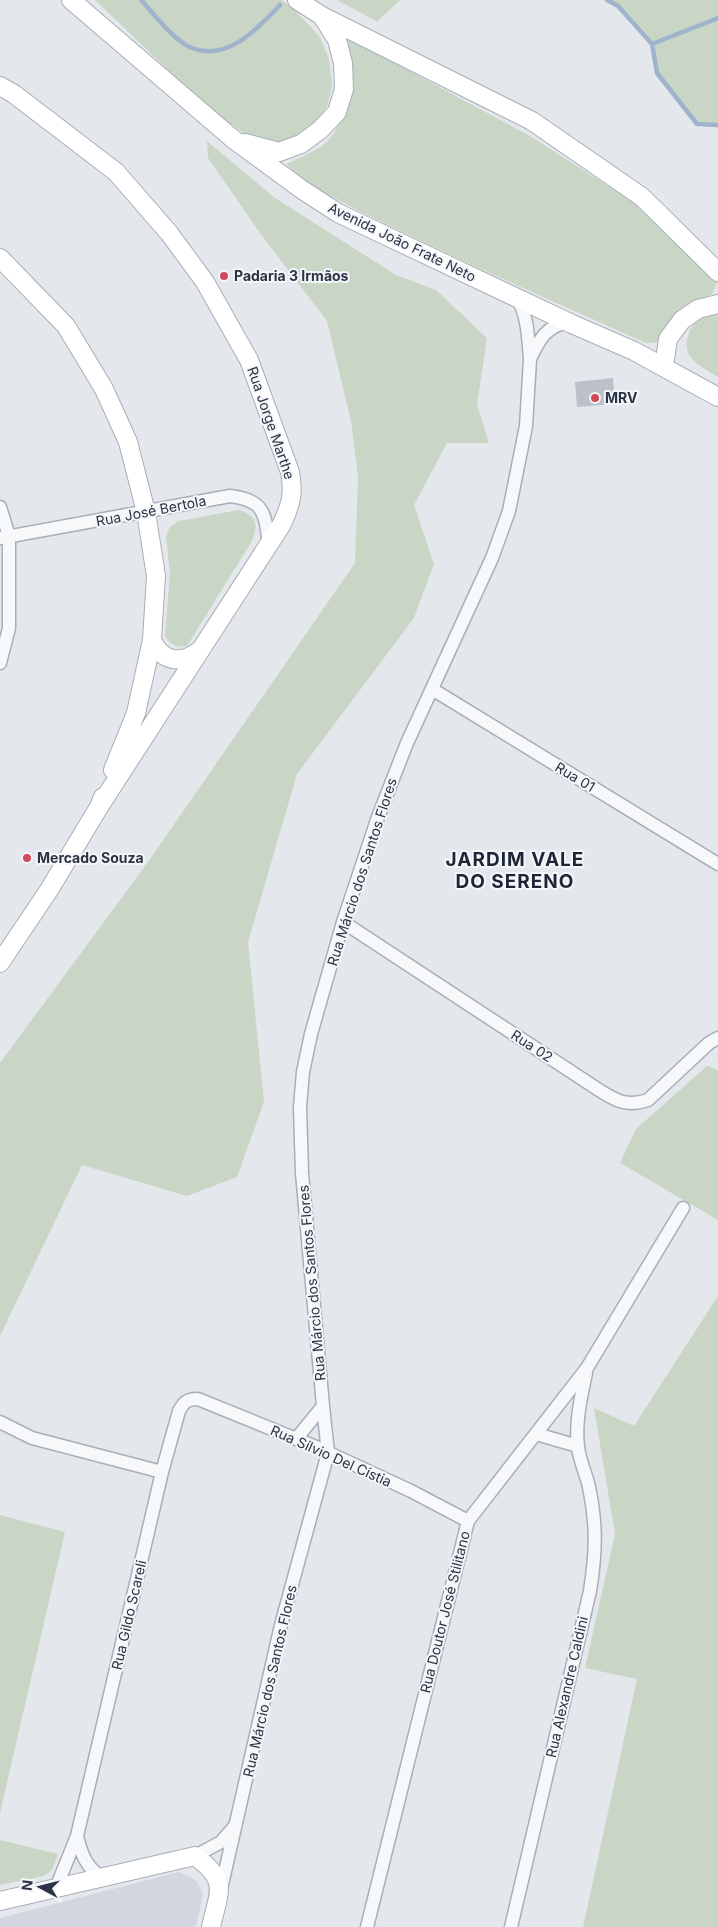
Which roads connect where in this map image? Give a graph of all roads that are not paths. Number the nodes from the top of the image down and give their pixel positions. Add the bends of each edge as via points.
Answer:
1 (71, 0) edge
2 (297, 0) edge
3 (322, 16) junction
4 (0, 86) edge
5 (233, 139) junction
6 (0, 258) edge
7 (718, 272) edge
8 (517, 297) junction
9 (718, 304) edge
10 (568, 322) junction
11 (530, 359) junction
12 (664, 366) junction
13 (718, 397) edge
14 (0, 507) edge
15 (146, 512) junction
16 (5, 537) edge
17 (269, 545) junction
18 (152, 640) junction
19 (202, 649) junction
20 (0, 663) edge
21 (432, 689) junction
22 (99, 807) junction
23 (718, 864) edge
24 (343, 922) junction
25 (0, 963) edge
26 (718, 1038) edge
27 (683, 1208) dead end
28 (587, 1368) junction
29 (191, 1399) joint
30 (323, 1406) junction
31 (0, 1422) edge
32 (536, 1434) junction
33 (296, 1439) junction
34 (578, 1446) junction
35 (328, 1453) junction
36 (162, 1472) junction
37 (468, 1521) junction
38 (237, 1824) junction
39 (77, 1836) junction
40 (195, 1856) junction
41 (101, 1877) junction
42 (56, 1888) junction
43 (221, 1890) junction
44 (0, 1901) edge
45 (211, 1927) edge
46 (367, 1927) edge
47 (511, 1927) edge

1 - 5 street, Avenida João Frate Neto
2 - 3 street
3 - 5 street via 337,40 343,63 344,89 337,112 302,144 279,152
3 - 7 street via 532,121 642,197
4 - 17 street, Rua Jorge Marthe via 116,172 170,233 205,282 249,360 290,472 293,488 290,505
5 - 8 street, Avenida João Frate Neto via 338,213
6 - 15 street via 66,326 104,389 128,442
8 - 10 street, Avenida João Frate Neto
8 - 11 street, Rua Márcio dos Santos Flores via 527,320
9 - 12 street via 698,309 682,320 668,339
10 - 11 street, Rua Márcio dos Santos Flores via 548,329
10 - 12 street, Avenida João Frate Neto
11 - 21 street, Rua Márcio dos Santos Flores via 526,426 509,511 492,558
12 - 13 street, Avenida João Frate Neto
14 - 16 street
15 - 16 street, Rua José Bertola
15 - 17 street, Rua José Bertola via 230,496 249,500 260,506 264,513
15 - 18 street via 156,576
16 - 20 street via 9,628
17 - 19 street, Rua Jorge Marthe
18 - 19 street via 160,653 173,659 187,658
18 - 22 street via 136,713
19 - 22 street, Rua Jorge Marthe
21 - 23 street, Rua 01
21 - 24 street, Rua Márcio dos Santos Flores via 378,817
22 - 25 street
24 - 26 street, Rua 02 via 613,1099 625,1103 648,1100
24 - 30 street, Rua Márcio dos Santos Flores via 311,1034 300,1107 302,1173
27 - 28 street, Rua Doutor José Stilitano
28 - 32 street, Rua Doutor José Stilitano
28 - 34 street, Rua Alexandre Caldini via 579,1407
29 - 33 street, Rua Sílvio Del Cístia
29 - 36 street, Rua Gildo Scareli via 184,1402 179,1411
30 - 33 street
30 - 35 street, Rua Márcio dos Santos Flores
31 - 36 street via 32,1438
32 - 34 street
32 - 37 street, Rua Doutor José Stilitano
33 - 35 street, Rua Sílvio Del Cístia
34 - 47 street, Rua Alexandre Caldini via 596,1529 595,1559
35 - 37 street, Rua Sílvio Del Cístia
35 - 38 street, Rua Márcio dos Santos Flores via 281,1625
36 - 39 street, Rua Gildo Scareli
37 - 46 street, Rua Doutor José Stilitano
38 - 40 street via 221,1842
38 - 43 street, Rua Márcio dos Santos Flores
39 - 41 street via 88,1866
39 - 42 street, Rua Gildo Scareli
40 - 41 street
40 - 43 street via 206,1863
41 - 42 street
42 - 44 street
43 - 45 street, Rua Márcio dos Santos Flores

